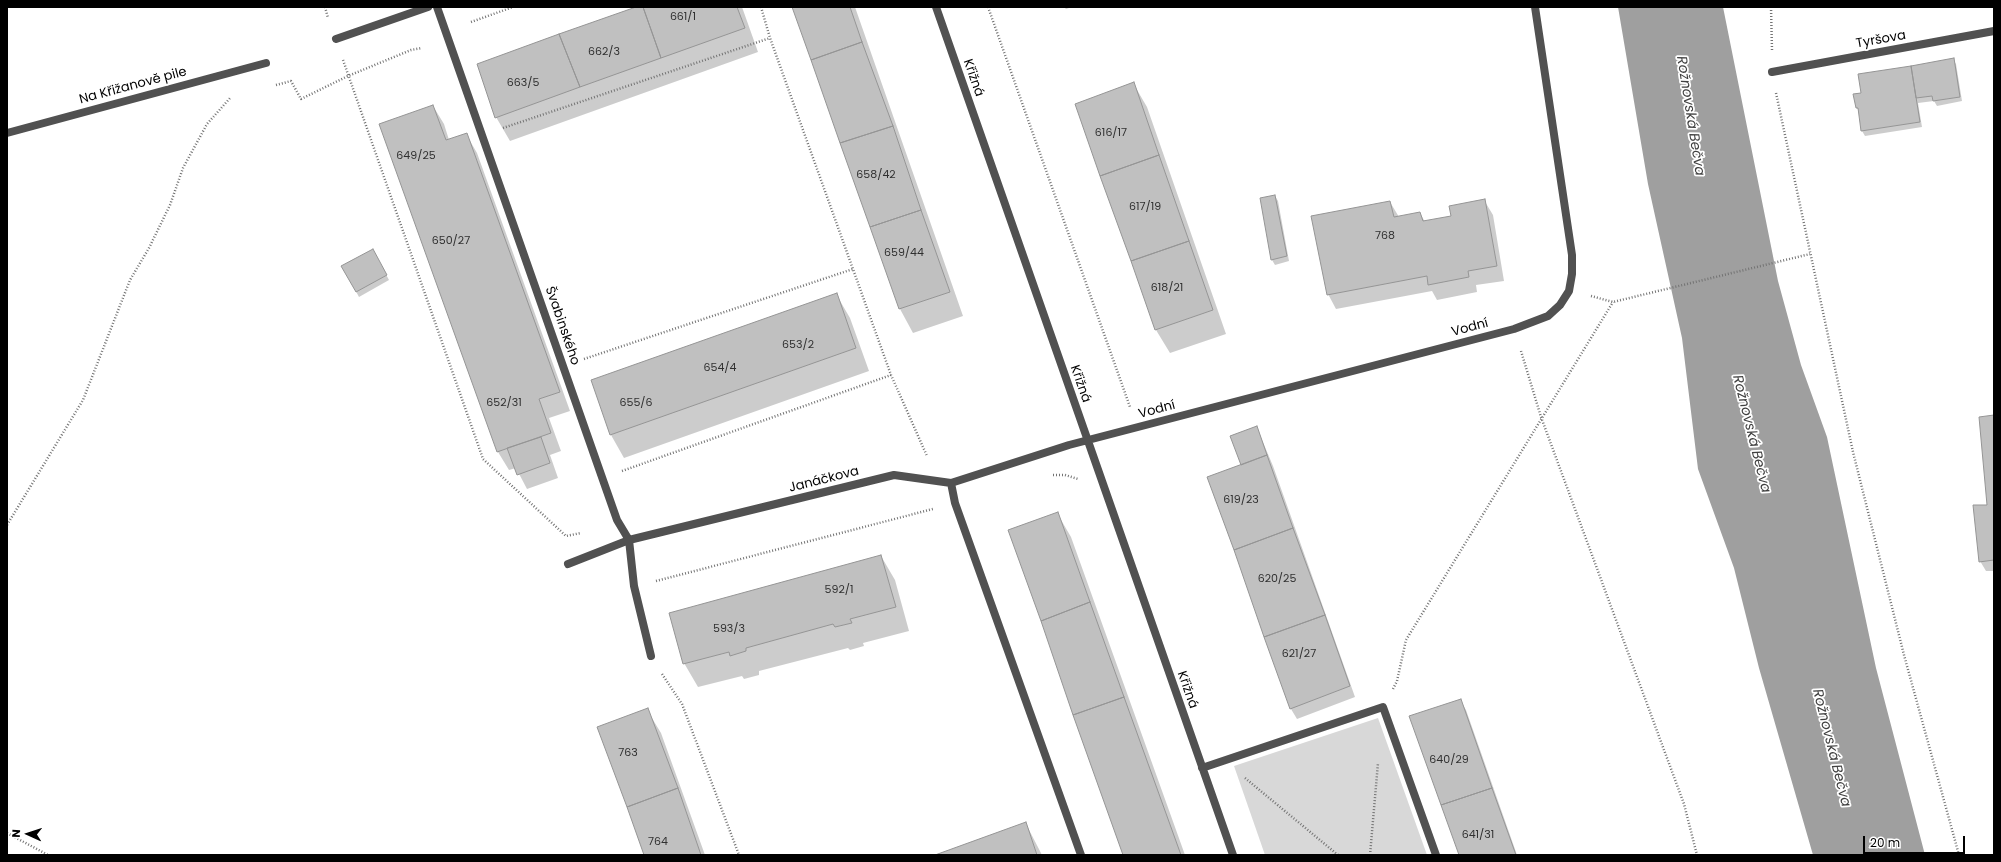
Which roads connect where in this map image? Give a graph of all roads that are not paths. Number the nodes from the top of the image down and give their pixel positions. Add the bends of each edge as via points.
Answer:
1 (428, 7) edge
2 (437, 7) edge
3 (936, 7) edge
4 (1536, 7) edge
5 (1994, 31) edge
6 (336, 39) road end
7 (266, 63) dead end
8 (1772, 72) road end
9 (7, 133) edge
10 (1088, 440) junction
11 (951, 482) junction
12 (629, 540) junction
13 (568, 564) dead end
14 (650, 656) road end
15 (1202, 768) junction
16 (1082, 855) edge
17 (1233, 855) edge
18 (1436, 855) edge

1 - 6 street
2 - 12 street, Švabinského via 617,520
3 - 10 street, Křižná
4 - 10 street, Vodní via 1572,255 1569,291 1560,305 1548,316 1514,330
5 - 8 street, Tyršova
7 - 9 street, Na Křižanově pile
10 - 11 street, Janáčkova
10 - 15 street, Křižná
11 - 12 street, Janáčkova via 894,476
11 - 16 street via 955,503
12 - 13 street, Janáčkova
12 - 14 street, Švabinského via 634,586
15 - 17 street, Křižná
15 - 18 street via 1383,707

